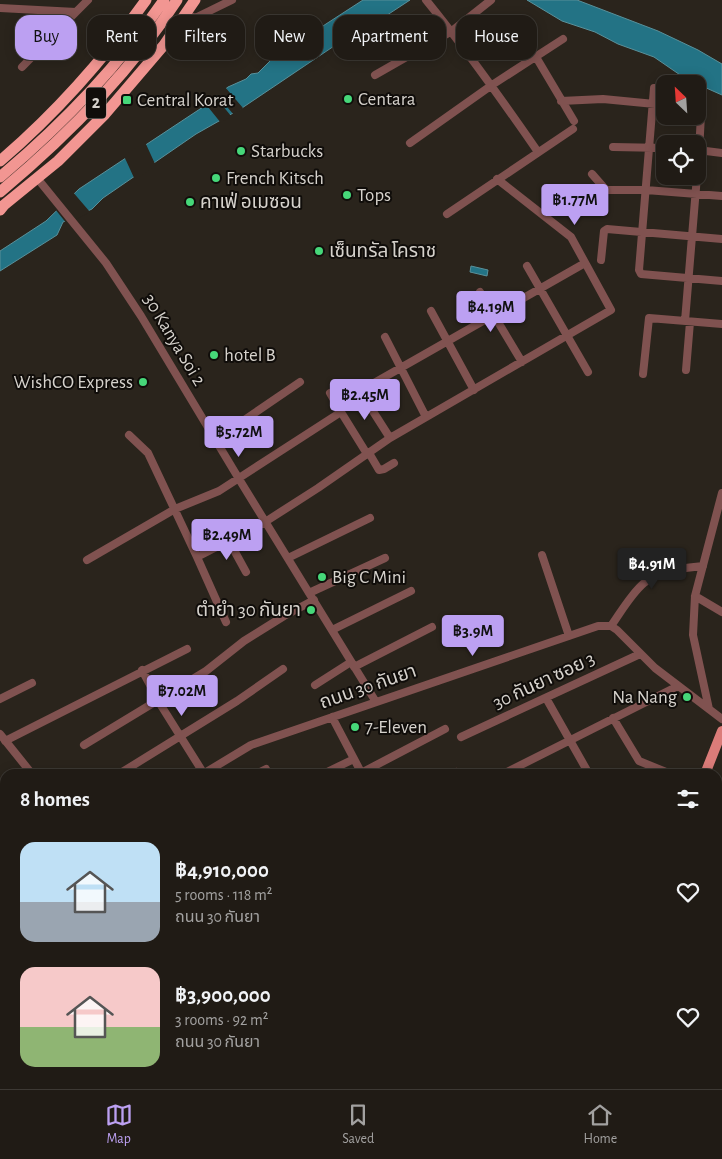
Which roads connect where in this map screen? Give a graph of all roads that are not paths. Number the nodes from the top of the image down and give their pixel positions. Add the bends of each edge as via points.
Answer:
1 (88, 0) edge
2 (146, 0) edge
3 (164, 0) edge
4 (177, 0) edge
5 (195, 0) edge
6 (232, 0) edge
7 (426, 0) edge
8 (490, 0) edge
9 (0, 8) edge
10 (76, 12) junction
11 (186, 14) junction
12 (452, 31) junction
13 (563, 39) dead end
14 (537, 56) edge
15 (537, 59) edge
16 (531, 60) edge
17 (22, 67) dead end
18 (375, 75) dead end
19 (492, 85) junction
20 (654, 88) dead end
21 (561, 101) junction
22 (652, 104) junction
23 (656, 104) edge
24 (410, 143) dead end
25 (613, 147) dead end
26 (648, 148) junction
27 (656, 148) edge
28 (706, 151) edge
29 (538, 152) junction
30 (722, 153) edge
31 (0, 161) edge
32 (592, 174) dead end
33 (0, 177) edge
34 (37, 178) junction
35 (497, 178) junction
36 (696, 185) edge
37 (646, 190) junction
38 (0, 192) edge
39 (696, 194) junction
40 (722, 196) edge
41 (1, 207) edge
42 (447, 214) dead end
43 (642, 232) junction
44 (692, 236) junction
45 (722, 239) edge
46 (601, 260) dead end
47 (585, 263) junction
48 (527, 266) dead end
49 (688, 278) junction
50 (722, 281) edge
51 (540, 288) junction
52 (480, 292) dead end
53 (431, 311) dead end
54 (494, 315) junction
55 (688, 321) junction
56 (722, 324) edge
57 (567, 336) junction
58 (385, 337) dead end
59 (448, 341) junction
60 (522, 362) junction
61 (401, 368) junction
62 (686, 370) dead end
63 (588, 372) dead end
64 (643, 374) dead end
65 (300, 382) dead end
66 (474, 390) junction
67 (330, 393) dead end
68 (341, 412) junction
69 (426, 417) junction
70 (129, 435) dead end
71 (390, 438) junction
72 (216, 440) junction
73 (368, 453) junction
74 (394, 462) dead end
75 (239, 479) junction
76 (722, 493) edge
77 (175, 509) junction
78 (370, 518) dead end
79 (265, 522) junction
80 (229, 540) junction
81 (542, 555) dead end
82 (197, 557) junction
83 (288, 558) junction
84 (385, 558) dead end
85 (87, 560) dead end
86 (703, 566) junction
87 (246, 572) dead end
88 (410, 592) dead end
89 (310, 593) junction
90 (695, 596) junction
91 (314, 600) junction
92 (722, 612) edge
93 (226, 622) dead end
94 (611, 626) junction
95 (432, 627) dead end
96 (332, 630) junction
97 (569, 636) junction
98 (187, 649) dead end
99 (640, 654) junction
100 (352, 664) junction
101 (283, 669) dead end
102 (142, 670) junction
103 (32, 683) dead end
104 (315, 684) dead end
105 (678, 686) junction
106 (546, 698) junction
107 (0, 699) edge
108 (159, 701) junction
109 (376, 702) junction
110 (709, 709) junction
111 (332, 717) junction
112 (613, 718) junction
113 (722, 719) edge
114 (446, 729) dead end
115 (722, 731) edge
116 (180, 736) junction
117 (461, 737) dead end
118 (2, 738) edge
119 (570, 740) junction
120 (84, 745) dead end
121 (354, 759) junction
122 (28, 769) edge
123 (127, 769) edge
124 (200, 769) edge
125 (211, 769) edge
126 (333, 769) edge
127 (359, 769) edge
128 (369, 769) edge
129 (513, 769) edge
130 (586, 769) edge
131 (659, 769) edge
132 (707, 769) edge

1 - 10 street
2 - 31 highway via 61,103
3 - 33 highway, 2 via 131,46 92,91
4 - 38 highway, 2 via 140,52 102,97
5 - 11 highway
6 - 11 street via 195,18
7 - 12 street
8 - 12 street
9 - 10 street
10 - 17 street
11 - 34 highway via 105,114
12 - 18 street
12 - 19 street
13 - 14 street
15 - 21 street
16 - 19 street
19 - 24 street
19 - 29 street
20 - 22 street
21 - 22 street
21 - 29 street via 573,125
22 - 23 street
22 - 26 street
25 - 26 street
26 - 27 street
26 - 37 street
28 - 30 street
29 - 35 street
32 - 37 street via 606,190
34 - 41 highway
34 - 72 street, 30 Kanya Soi 2 via 106,263
35 - 42 street
35 - 47 street via 571,237
36 - 39 street
37 - 39 street
37 - 43 street
39 - 40 street
39 - 44 street
43 - 44 street
43 - 46 street via 605,230
43 - 49 street via 640,272
44 - 45 street
44 - 49 street
47 - 51 street
47 - 57 street via 611,310
48 - 51 street
49 - 50 street
49 - 55 street
51 - 54 street
51 - 57 street
52 - 54 street
53 - 59 street
54 - 59 street
54 - 60 street
55 - 56 street
55 - 62 street
55 - 64 street via 649,318
57 - 60 street
57 - 63 street
58 - 61 street
59 - 61 street
59 - 66 street
60 - 66 street
61 - 69 street
61 - 71 street via 360,391
65 - 72 street
66 - 69 street
67 - 68 street
68 - 73 street
68 - 75 street
69 - 71 street
70 - 77 street via 148,453
71 - 73 street
72 - 75 street, 30 Kanya Soi 2
73 - 74 street via 379,470
73 - 79 street
75 - 77 street
75 - 79 street, 30 Kanya Soi 2
76 - 86 street
77 - 82 street
77 - 85 street
78 - 83 street
79 - 80 street
79 - 83 street, 30 Kanya Soi 2
80 - 82 street
80 - 87 street
81 - 97 street
82 - 93 street
83 - 89 street, 30 Kanya Soi 2
84 - 89 street
86 - 90 street
86 - 94 street via 688,567 646,581
88 - 96 street
89 - 91 street, 30 Kanya Soi 2
90 - 92 street
90 - 110 street via 693,635
91 - 96 street, 30 Kanya Soi 2
91 - 108 street via 244,641 206,672
94 - 97 street, ถนน 30 กันยา via 598,626
94 - 99 street
95 - 100 street
96 - 100 street, 30 Kanya Soi 2
97 - 109 street, ถนน 30 กันยา
98 - 102 street
99 - 105 street
99 - 106 street, 30 กันยา ซอย 3
100 - 104 street
100 - 109 street, 30 Kanya Soi 2
101 - 116 street
102 - 108 street
102 - 118 street
103 - 107 street
105 - 110 street
105 - 112 street
106 - 117 street, 30 กันยา ซอย 3
106 - 119 street
108 - 116 street
108 - 120 street
109 - 111 street, ถนน 30 กันยา
110 - 113 street
111 - 121 street
111 - 125 street, ถนน 30 กันยา via 251,745
112 - 119 street
112 - 131 street via 639,761
114 - 128 street
115 - 132 main road
116 - 123 street
116 - 124 street
118 - 122 street
119 - 129 street
119 - 130 street
121 - 126 street
121 - 127 street

